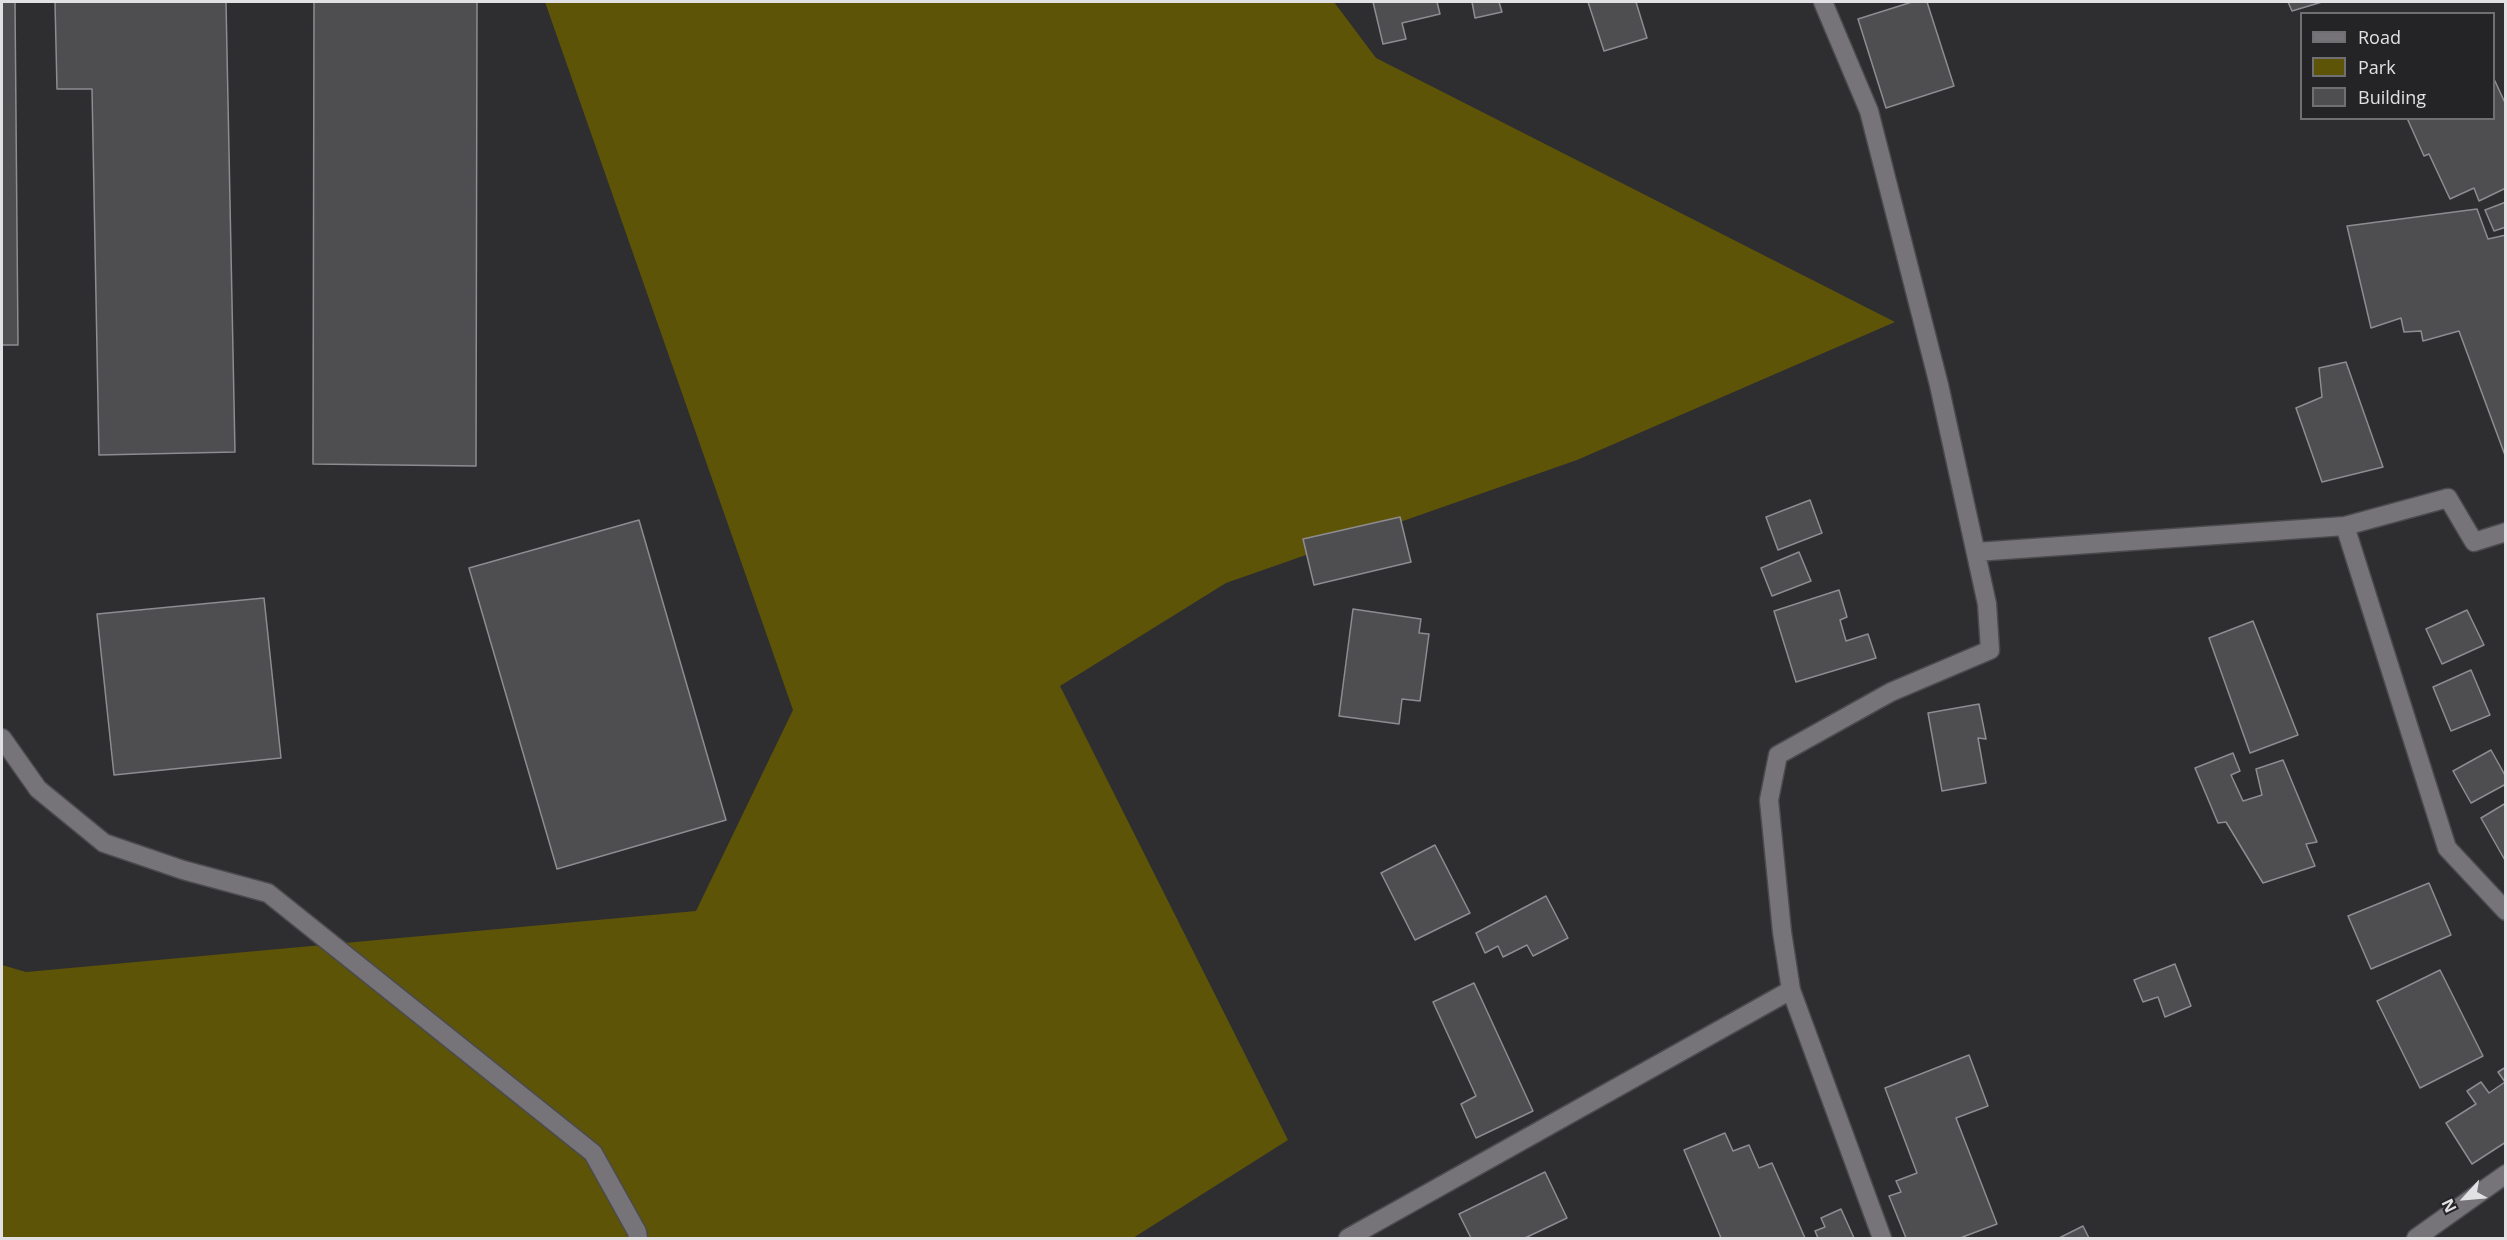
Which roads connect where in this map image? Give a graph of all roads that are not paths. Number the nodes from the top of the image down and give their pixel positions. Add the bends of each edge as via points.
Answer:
1 (1823, 2) edge
2 (2345, 526) junction
3 (2505, 532) edge
4 (1976, 552) junction
5 (2, 738) edge
6 (2505, 911) edge
7 (1791, 990) junction
8 (2505, 1174) edge
9 (638, 1239) edge
10 (1348, 1239) edge
11 (1882, 1239) edge
12 (2416, 1239) edge

1 - 4 street via 1869,111 1939,385
2 - 3 street via 2448,498 2474,542
2 - 4 street
2 - 6 street via 2446,848
4 - 7 street via 1987,604 1990,650 1891,692 1778,754 1768,800
5 - 9 street via 38,789 104,843 268,893 593,1154
7 - 10 street
7 - 11 street
8 - 12 street

